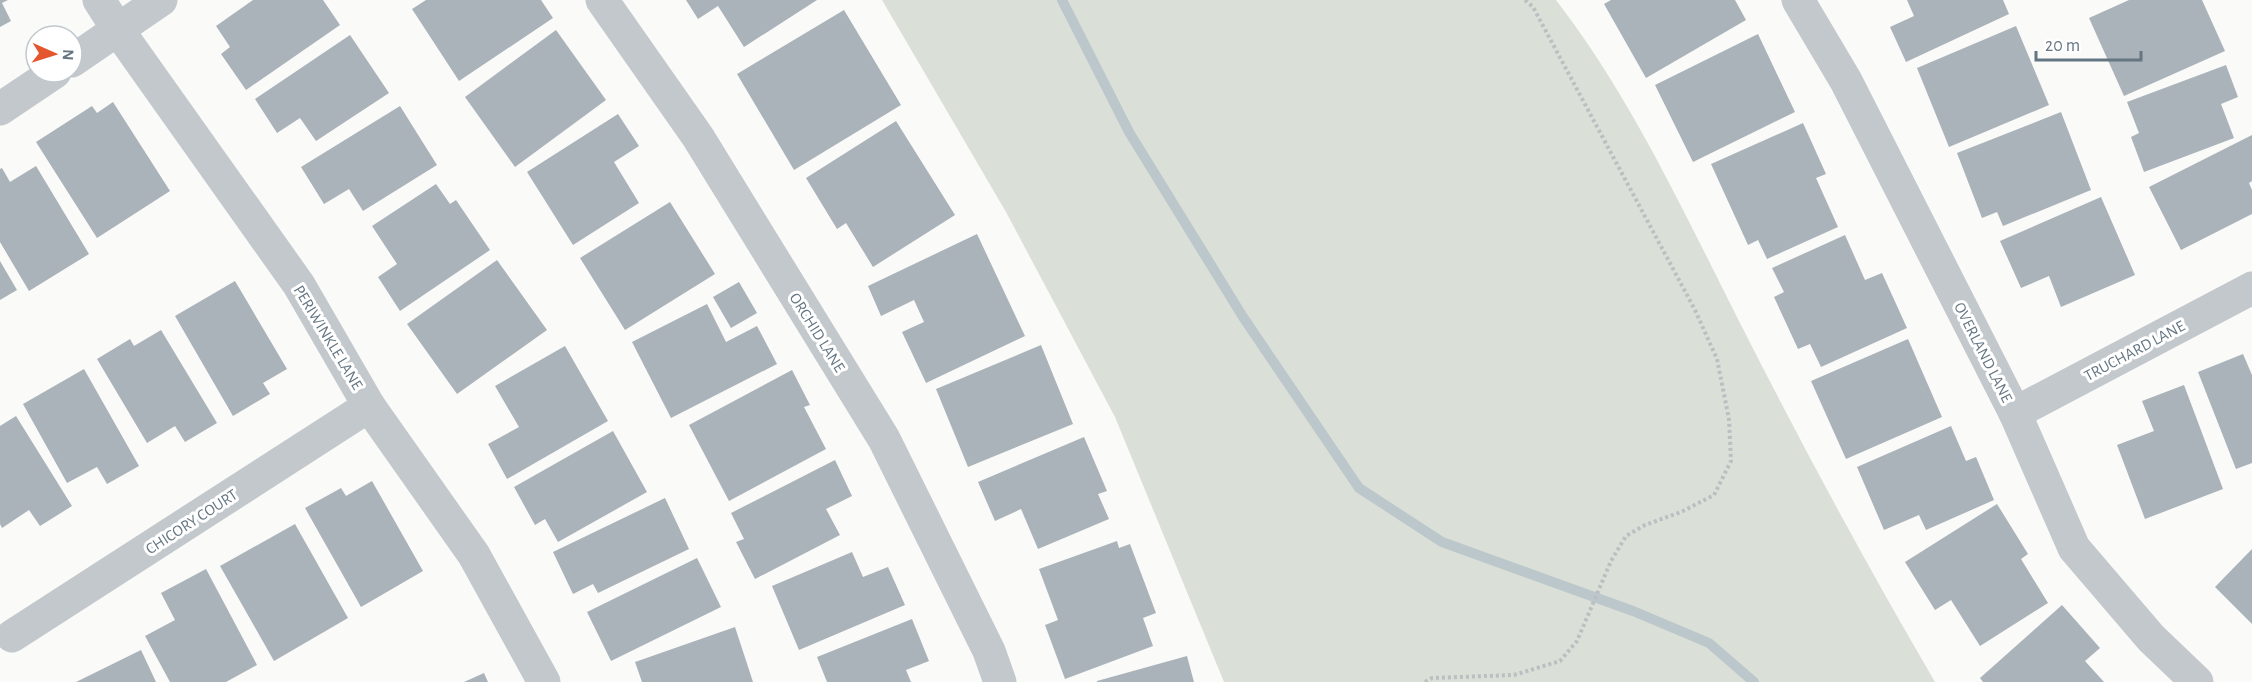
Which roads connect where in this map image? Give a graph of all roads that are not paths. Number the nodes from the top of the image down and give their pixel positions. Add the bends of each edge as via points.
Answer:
1 (99, 0) edge
2 (161, 0) edge
3 (602, 0) edge
4 (1798, 0) edge
5 (118, 30) junction
6 (84, 53) edge
7 (37, 84) edge
8 (0, 109) edge
9 (2252, 288) edge
10 (369, 406) junction
11 (2015, 413) junction
12 (12, 636) dead end
13 (544, 682) edge
14 (1000, 682) edge
15 (2197, 682) edge

1 - 5 street, PERIWINKLE LANE
2 - 5 street
3 - 14 street, ORCHID LANE via 698,137 884,439 989,651
4 - 11 street, OVERLAND LANE via 1846,81
5 - 6 street
5 - 10 street, PERIWINKLE LANE via 298,285
7 - 8 street
9 - 11 street, TRUCHARD LANE
10 - 12 street, CHICORY COURT
10 - 13 street, PERIWINKLE LANE via 474,555
11 - 15 street, OVERLAND LANE via 2074,549 2151,638

